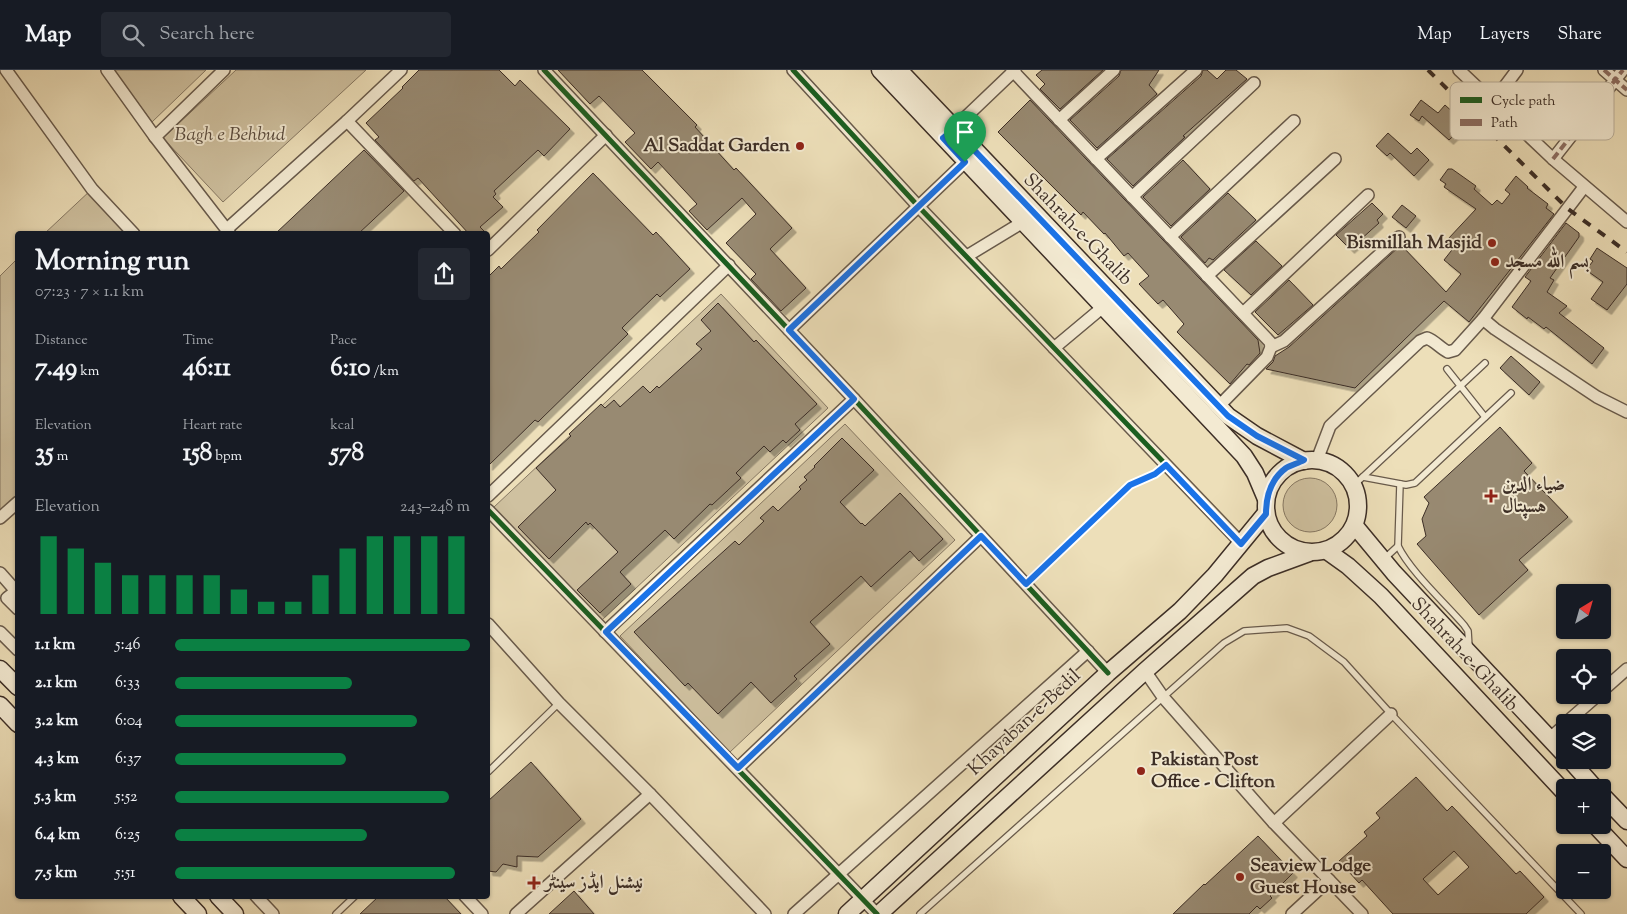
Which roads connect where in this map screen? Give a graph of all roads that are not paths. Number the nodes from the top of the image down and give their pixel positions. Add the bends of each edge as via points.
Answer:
1 (6, 70) edge
2 (107, 70) edge
3 (224, 70) edge
4 (401, 70) edge
5 (544, 70) edge
6 (793, 70) edge
7 (880, 70) edge
8 (899, 70) edge
9 (1013, 70) edge
10 (1114, 70) edge
11 (1196, 70) edge
12 (1460, 70) edge
13 (1517, 70) edge
14 (1604, 70) edge
15 (1619, 75) edge
16 (1472, 82) edge
17 (1508, 82) edge
18 (1254, 83) dead end
19 (1627, 90) edge
20 (1059, 120) junction
21 (347, 121) junction
22 (1294, 121) dead end
23 (948, 134) junction
24 (606, 135) junction
25 (154, 137) junction
26 (1533, 140) edge
27 (1568, 140) edge
28 (1096, 158) junction
29 (1335, 159) dead end
30 (1553, 159) junction
31 (965, 162) junction
32 (1584, 187) junction
33 (1368, 195) dead end
34 (1132, 197) junction
35 (918, 206) junction
36 (1023, 222) junction
37 (1627, 222) edge
38 (131, 231) edge
39 (228, 231) edge
40 (230, 231) edge
41 (452, 231) edge
42 (1170, 236) junction
43 (1399, 237) dead end
44 (490, 248) edge
45 (966, 256) junction
46 (729, 266) junction
47 (1207, 276) junction
48 (1103, 306) junction
49 (1243, 313) junction
50 (1483, 319) junction
51 (789, 330) junction
52 (1271, 347) junction
53 (1054, 348) junction
54 (1486, 363) dead end
55 (1446, 369) dead end
56 (1461, 386) junction
57 (1510, 393) dead end
58 (854, 399) junction
59 (1627, 412) edge
60 (1218, 413) junction
61 (1485, 417) junction
62 (1311, 460) junction
63 (1166, 465) junction
64 (1358, 482) junction
65 (1400, 484) junction
66 (490, 494) edge
67 (15, 505) edge
68 (1266, 506) junction
69 (490, 512) edge
70 (0, 518) edge
71 (1355, 526) junction
72 (981, 536) junction
73 (1241, 544) junction
74 (1398, 546) junction
75 (1327, 551) junction
76 (1309, 553) junction
77 (1382, 560) junction
78 (0, 573) edge
79 (1026, 584) junction
80 (15, 590) edge
81 (15, 592) edge
82 (15, 606) edge
83 (490, 626) edge
84 (0, 632) edge
85 (606, 632) junction
86 (15, 647) edge
87 (1088, 651) junction
88 (1470, 654) junction
89 (0, 669) edge
90 (1627, 669) edge
91 (1145, 671) junction
92 (1108, 673) junction
93 (1611, 683) edge
94 (15, 684) edge
95 (1163, 697) junction
96 (559, 703) junction
97 (1588, 704) edge
98 (0, 705) edge
99 (1391, 714) junction
100 (1577, 714) edge
101 (15, 721) edge
102 (1556, 733) edge
103 (1549, 739) junction
104 (1556, 746) edge
105 (738, 768) junction
106 (1578, 769) edge
107 (490, 770) edge
108 (1587, 779) edge
109 (1556, 783) edge
110 (650, 794) junction
111 (1611, 804) edge
112 (1627, 821) edge
113 (1274, 823) junction
114 (1603, 834) edge
115 (1627, 859) edge
116 (839, 874) junction
117 (1329, 880) junction
118 (185, 899) edge
119 (221, 899) edge
120 (259, 899) edge
121 (352, 899) edge
122 (468, 899) edge
123 (863, 899) junction
124 (198, 914) edge
125 (235, 914) edge
126 (273, 914) edge
127 (336, 914) edge
128 (482, 914) edge
129 (516, 914) edge
130 (765, 914) edge
131 (794, 914) edge
132 (847, 914) edge
133 (878, 914) edge
134 (920, 914) edge
135 (1292, 914) edge
136 (1362, 914) edge
137 (1582, 914) edge

1 - 38 street via 92,189
2 - 25 street
3 - 25 street
4 - 21 street
5 - 24 street
6 - 35 street
7 - 23 main road, Shahrah-e-Ghalib
8 - 23 main road, Shahrah-e-Ghalib
9 - 20 street
9 - 23 street
10 - 20 street
11 - 28 street
12 - 16 street
13 - 17 street
14 - 15 street
15 - 19 street
18 - 34 street
20 - 28 street
21 - 40 street
21 - 41 street
22 - 42 street
23 - 31 main road, Shahrah-e-Ghalib
23 - 60 main road, Shahrah-e-Ghalib
24 - 44 street
24 - 46 street
25 - 39 street
26 - 30 street
27 - 30 street
28 - 34 street
29 - 47 street
30 - 32 street
31 - 35 street
31 - 36 main road, Shahrah-e-Ghalib
32 - 37 street
32 - 50 street
33 - 49 street
34 - 42 street
35 - 45 street
35 - 51 street
36 - 45 street
36 - 48 main road, Shahrah-e-Ghalib
42 - 47 street
43 - 52 street via 1284,341
45 - 53 street
46 - 51 street
46 - 66 street
47 - 49 street
48 - 53 street
48 - 60 main road, Shahrah-e-Ghalib
49 - 52 street
50 - 59 street via 1597,397
50 - 62 street via 1455,350 1448,352 1427,338 1420,341 1330,426
51 - 58 street
52 - 60 street via 1267,357
53 - 63 street
54 - 56 lane
55 - 56 lane
56 - 61 lane
56 - 64 lane
57 - 61 lane
58 - 72 street
58 - 85 street
60 - 62 main road via 1257,436
60 - 68 main road via 1255,473
61 - 65 lane via 1415,482
62 - 64 main road via 1329,463
62 - 68 main road via 1286,468 1273,481
63 - 73 street
63 - 79 lane via 1155,474 1130,485
64 - 65 lane
64 - 71 main road via 1359,511
65 - 74 lane
67 - 70 street
68 - 73 main road, Khayaban-e-Bedil
68 - 76 main road via 1274,533 1289,547
69 - 85 street
71 - 75 main road via 1344,541
71 - 77 main road, Shahrah-e-Ghalib
72 - 79 street
72 - 105 street
73 - 92 main road, Khayaban-e-Bedil via 1180,611
74 - 77 lane
74 - 88 lane via 1464,625
75 - 76 main road
75 - 109 main road, Shahrah-e-Ghalib via 1381,596
76 - 91 main road via 1253,576
77 - 88 main road, Shahrah-e-Ghalib
78 - 80 street
79 - 87 street
81 - 82 street via 7,598
83 - 96 street
84 - 86 street
85 - 105 street
87 - 92 street
87 - 116 street
88 - 103 main road, Shahrah-e-Ghalib
89 - 94 main road
90 - 93 street
91 - 95 street
91 - 133 main road
92 - 123 main road, Khayaban-e-Bedil
95 - 99 lane via 1224,643 1244,631 1287,628 1309,636 1344,662
95 - 113 street
95 - 134 lane
96 - 107 lane
96 - 110 street
97 - 100 street
98 - 101 main road
99 - 113 street
99 - 137 lane
102 - 103 street
103 - 104 main road, Shahrah-e-Ghalib
105 - 116 street
106 - 108 main road
110 - 129 street
110 - 130 street
111 - 112 main road
113 - 117 street
114 - 115 main road
116 - 123 street
116 - 131 street
117 - 135 street
117 - 136 street
118 - 124 main road
119 - 125 main road
120 - 126 street
121 - 127 lane
122 - 128 street
123 - 132 main road, Khayaban-e-Bedil
123 - 133 street

